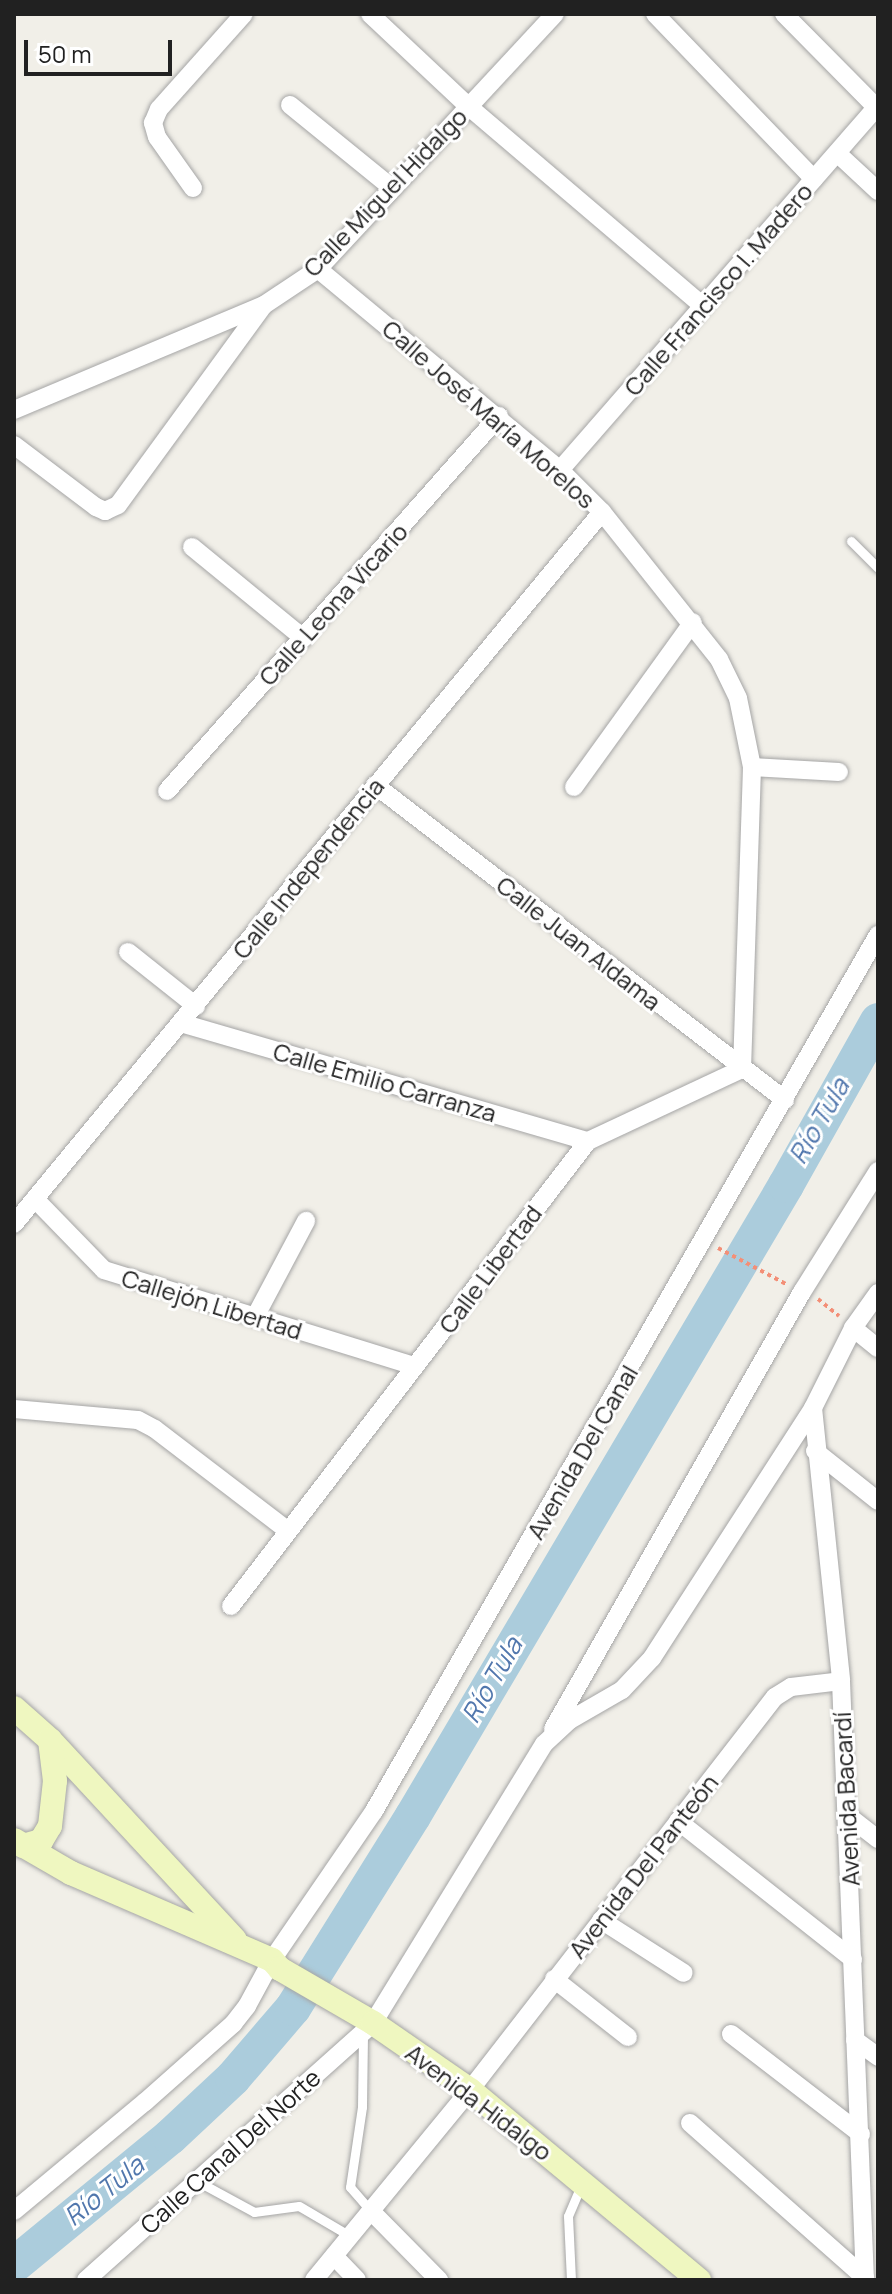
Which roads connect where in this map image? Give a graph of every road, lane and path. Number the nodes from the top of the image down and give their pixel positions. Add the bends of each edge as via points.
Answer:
1 (244, 14) edge
2 (370, 14) edge
3 (555, 14) edge
4 (655, 14) edge
5 (784, 14) edge
6 (290, 105) dead end
7 (468, 106) junction
8 (877, 107) edge
9 (837, 153) junction
10 (814, 179) junction
11 (193, 188) dead end
12 (392, 188) junction
13 (878, 191) edge
14 (318, 269) junction
15 (264, 305) junction
16 (703, 306) junction
17 (14, 410) edge
18 (499, 416) junction
19 (14, 445) edge
20 (560, 470) junction
21 (602, 512) junction
22 (851, 541) dead end
23 (192, 547) dead end
24 (878, 568) edge
25 (693, 622) junction
26 (303, 638) junction
27 (752, 767) junction
28 (839, 772) dead end
29 (375, 785) junction
30 (574, 787) dead end
31 (167, 791) dead end
32 (878, 935) edge
33 (128, 952) dead end
34 (196, 1006) junction
35 (181, 1023) junction
36 (742, 1069) junction
37 (785, 1100) junction
38 (588, 1141) junction
39 (878, 1171) edge
40 (35, 1199) junction
41 (306, 1221) dead end
42 (14, 1224) edge
43 (712, 1244) dead end
44 (802, 1292) junction
45 (878, 1293) edge
46 (820, 1300) dead end
47 (255, 1317) junction
48 (853, 1328) junction
49 (878, 1348) edge
50 (415, 1366) junction
51 (813, 1408) junction
52 (14, 1409) edge
53 (815, 1451) junction
54 (878, 1501) edge
55 (287, 1530) junction
56 (231, 1606) dead end
57 (841, 1681) junction
58 (14, 1708) edge
59 (50, 1740) junction
60 (544, 1744) junction
61 (847, 1815) junction
62 (678, 1821) junction
63 (878, 1839) edge
64 (18, 1843) edge
65 (601, 1920) junction
66 (243, 1948) junction
67 (853, 1959) junction
68 (276, 1965) junction
69 (684, 1973) dead end
70 (554, 1979) junction
71 (363, 2021) junction
72 (731, 2034) dead end
73 (628, 2037) dead end
74 (855, 2040) junction
75 (878, 2057) edge
76 (470, 2090) junction
77 (690, 2123) dead end
78 (861, 2134) junction
79 (197, 2181) junction
80 (582, 2182) junction
81 (14, 2211) edge
82 (371, 2211) junction
83 (350, 2236) junction
84 (334, 2256) junction
85 (865, 2279) edge
86 (86, 2280) edge
87 (314, 2280) edge
88 (357, 2280) edge
89 (439, 2280) edge
90 (571, 2280) edge
91 (699, 2280) edge

1 - 11 street via 159,109 153,123
2 - 7 street
3 - 7 street, Calle Miguel Hidalgo
4 - 10 street
5 - 8 street
6 - 12 street
7 - 12 street, Calle Miguel Hidalgo
7 - 16 street
8 - 9 street, Calle Francisco I. Madero
9 - 10 street, Calle Francisco I. Madero
9 - 13 street
10 - 16 street, Calle Francisco I. Madero
12 - 14 street, Calle Miguel Hidalgo
14 - 15 street, Calle Miguel Hidalgo
14 - 18 street, Calle José María Morelos
15 - 17 street, Calle Miguel Hidalgo
15 - 19 street via 118,505 105,511
16 - 20 street, Calle Francisco I. Madero
18 - 20 street, Calle José María Morelos
18 - 26 street, Calle Leona Vicario
20 - 21 street, Calle José María Morelos
21 - 25 street, Calle José María Morelos
21 - 29 street, Calle Independencia
22 - 24 lane
23 - 26 street
25 - 27 street, Calle José María Morelos via 738,698
25 - 30 street
26 - 31 street, Calle Leona Vicario
27 - 28 street
27 - 36 street, Calle José María Morelos
29 - 34 street, Calle Independencia
29 - 36 street, Calle Juan Aldama
32 - 37 street, Avenida Del Canal
33 - 34 street
34 - 35 street, Calle Independencia
35 - 38 street, Calle Emilio Carranza
35 - 40 street, Calle Independencia
36 - 37 street, Calle Juan Aldama
36 - 38 street, Calle Libertad
37 - 68 street, Avenida Del Canal via 374,1811
38 - 50 street, Calle Libertad
39 - 44 street, Calle Canal Del Norte
40 - 42 street, Calle Independencia
40 - 47 street, Callejón Libertad via 104,1270
41 - 47 street
43 - 44 path
44 - 60 street, Calle Canal Del Norte
45 - 48 street, Avenida Bacardí
46 - 48 path
47 - 50 street, Callejón Libertad
48 - 49 street
48 - 51 street, Avenida Bacardí
50 - 55 street, Calle Libertad
51 - 53 street, Avenida Bacardí
51 - 60 street via 652,1658 622,1690 570,1720
52 - 55 street via 138,1420
53 - 54 street
53 - 57 street, Avenida Bacardí
55 - 56 street, Calle Libertad
57 - 61 street, Avenida Bacardí
57 - 62 street, Avenida Del Panteón via 791,1687 775,1697
58 - 59 main road, Avenida Hidalgo
59 - 64 main road via 55,1781 50,1826 41,1841
59 - 66 main road, Avenida Hidalgo
60 - 71 street, Calle Canal Del Norte
61 - 63 street
61 - 67 street, Avenida Bacardí
62 - 65 street, Avenida Del Panteón
62 - 67 street
64 - 66 main road, Avenida Hidalgo via 71,1873
65 - 69 street
65 - 70 street, Avenida Del Panteón
66 - 68 main road, Avenida Hidalgo
67 - 74 street, Avenida Bacardí
68 - 71 main road, Avenida Hidalgo
68 - 81 street, Avenida Del Canal via 233,2024
70 - 73 street
70 - 76 street, Avenida Del Panteón
71 - 76 main road, Avenida Hidalgo
71 - 79 street, Calle Canal Del Norte
71 - 82 lane via 362,2107 350,2187
72 - 78 street
74 - 75 street
74 - 78 street, Avenida Bacardí
76 - 80 main road, Avenida Hidalgo
76 - 82 street, Avenida Del Panteón
77 - 85 street
78 - 85 street, Avenida Bacardí
79 - 83 lane via 254,2212 299,2206
79 - 86 street, Calle Canal Del Norte
80 - 90 lane via 568,2216
80 - 91 main road, Avenida Hidalgo
82 - 83 street, Avenida Del Panteón
82 - 89 street
83 - 84 street, Avenida Del Panteón
84 - 87 street, Avenida Del Panteón
84 - 88 street

